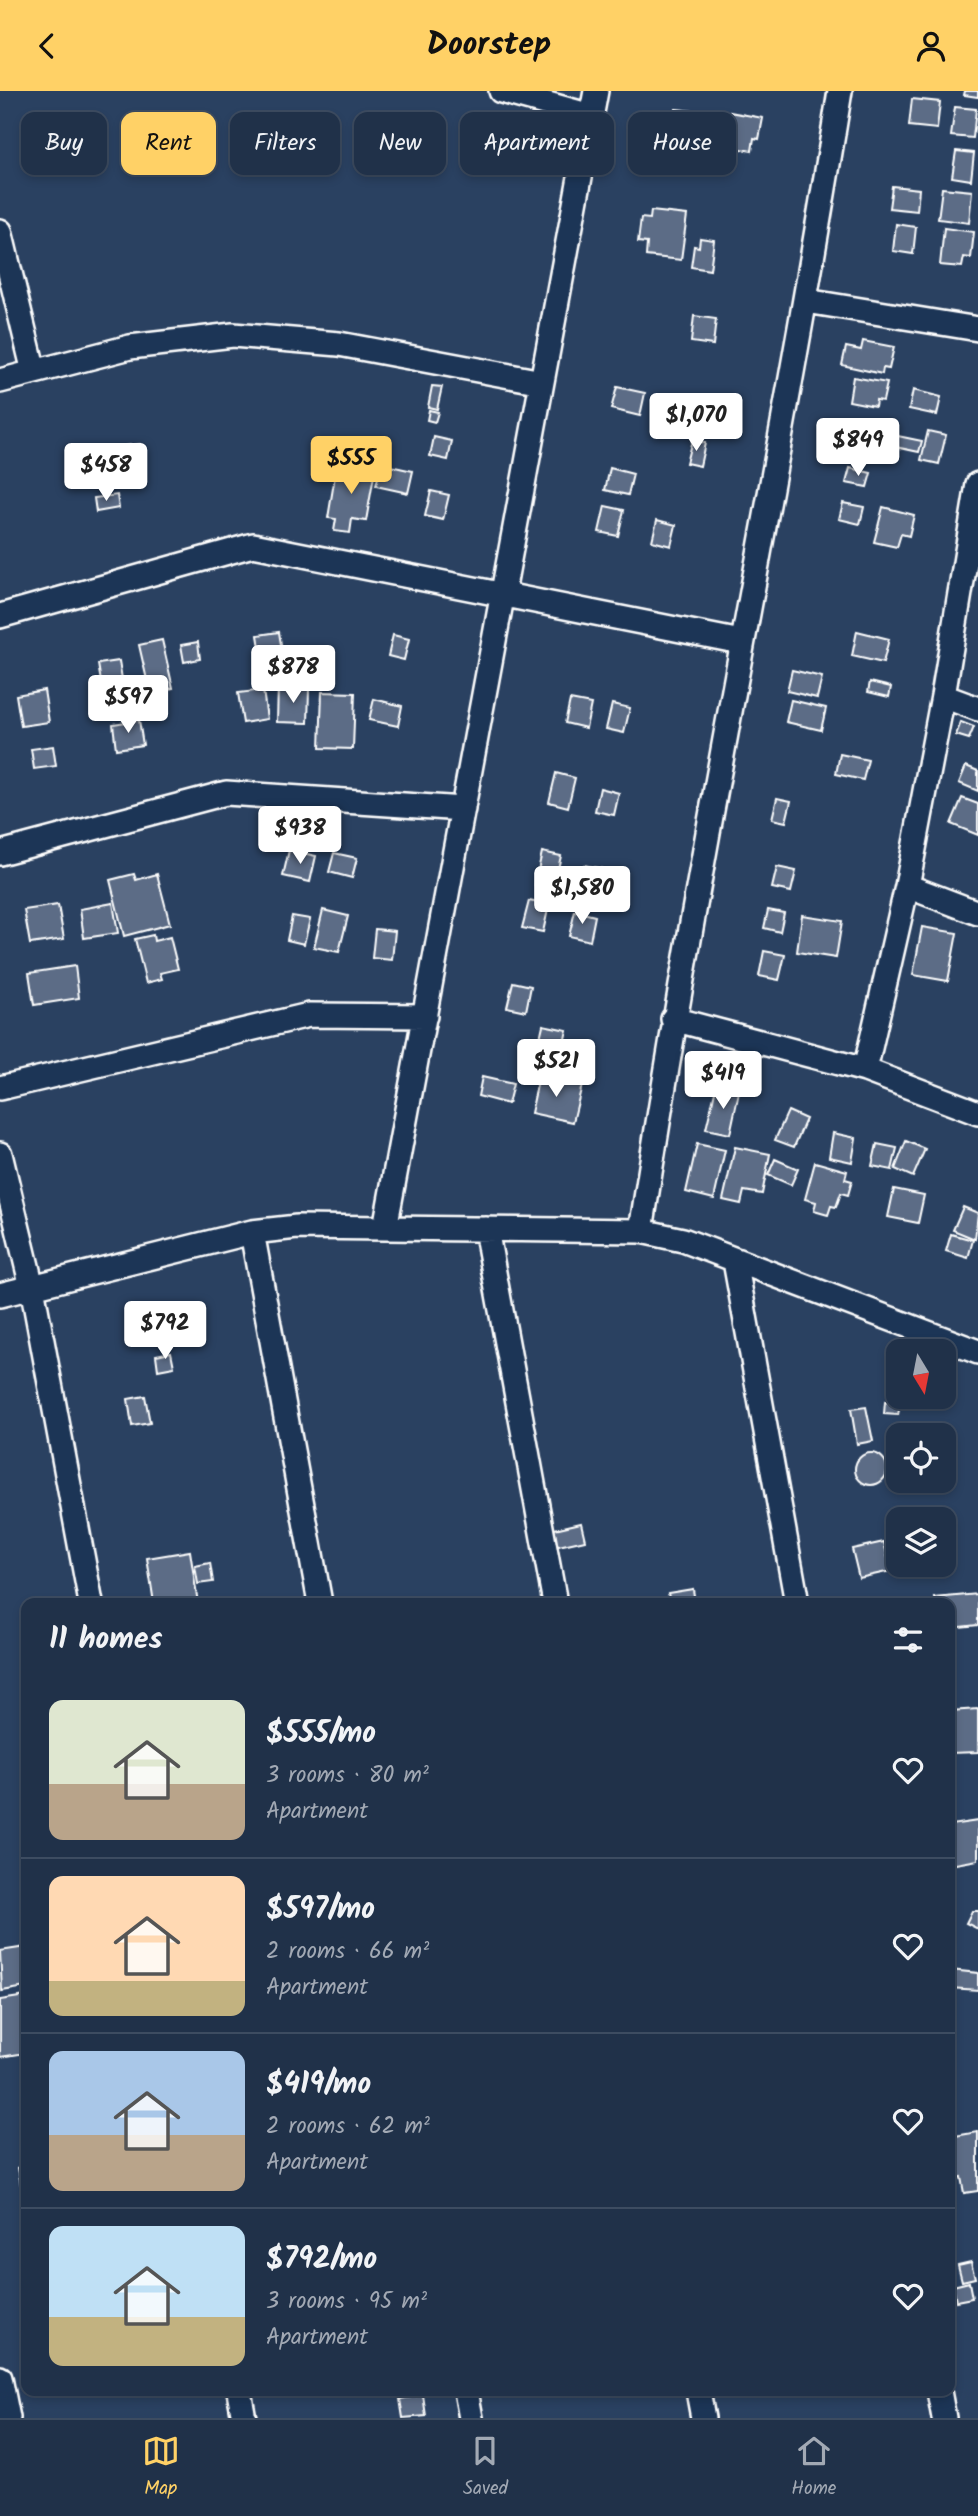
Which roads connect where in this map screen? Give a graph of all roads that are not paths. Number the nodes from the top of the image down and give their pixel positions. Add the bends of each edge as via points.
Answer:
1 (501, 91) edge
2 (596, 91) edge
3 (840, 91) edge
4 (577, 112) edge
5 (592, 112) edge
6 (580, 175) edge
7 (0, 231) edge
8 (806, 301) junction
9 (978, 329) edge
10 (34, 372) junction
11 (0, 381) edge
12 (542, 381) junction
13 (978, 484) edge
14 (503, 592) junction
15 (0, 616) edge
16 (741, 642) junction
17 (943, 696) junction
18 (978, 709) edge
19 (463, 809) junction
20 (0, 853) edge
21 (907, 886) junction
22 (978, 913) edge
23 (425, 1016) junction
24 (673, 1019) junction
25 (865, 1070) junction
26 (0, 1088) edge
27 (978, 1113) edge
28 (0, 1154) edge
29 (385, 1228) junction
30 (486, 1229) junction
31 (641, 1231) junction
32 (252, 1232) junction
33 (735, 1261) junction
34 (32, 1287) junction
35 (0, 1295) edge
36 (978, 1352) edge
37 (90, 1598) edge
38 (319, 1598) edge
39 (554, 1598) edge
40 (796, 1598) edge
41 (0, 2378) edge
42 (240, 2396) edge
43 (467, 2396) edge
44 (699, 2396) edge
45 (940, 2396) edge
46 (8, 2418) edge
47 (244, 2418) edge
48 (471, 2418) edge
49 (703, 2418) edge
50 (944, 2418) edge

1 - 4 street
2 - 5 street
3 - 8 street
6 - 12 street
7 - 10 street
8 - 9 street
8 - 16 street
10 - 11 street
10 - 12 street via 130,347 233,335 339,344
12 - 14 street
13 - 17 street
14 - 15 street via 253,545
14 - 16 street
14 - 19 street
16 - 24 street
17 - 18 street
17 - 21 street
19 - 20 street via 226,793
19 - 23 street
21 - 22 street
21 - 25 street
23 - 26 street via 309,1016
23 - 29 street
24 - 25 street
24 - 31 street
25 - 27 street
28 - 34 street
29 - 30 street
29 - 32 street via 297,1227
30 - 31 street
30 - 39 street
31 - 33 street via 683,1240
32 - 34 street
32 - 38 street
33 - 36 street
33 - 40 street
34 - 35 street
34 - 37 street
41 - 46 street
42 - 47 street
43 - 48 street
44 - 49 street
45 - 50 street

